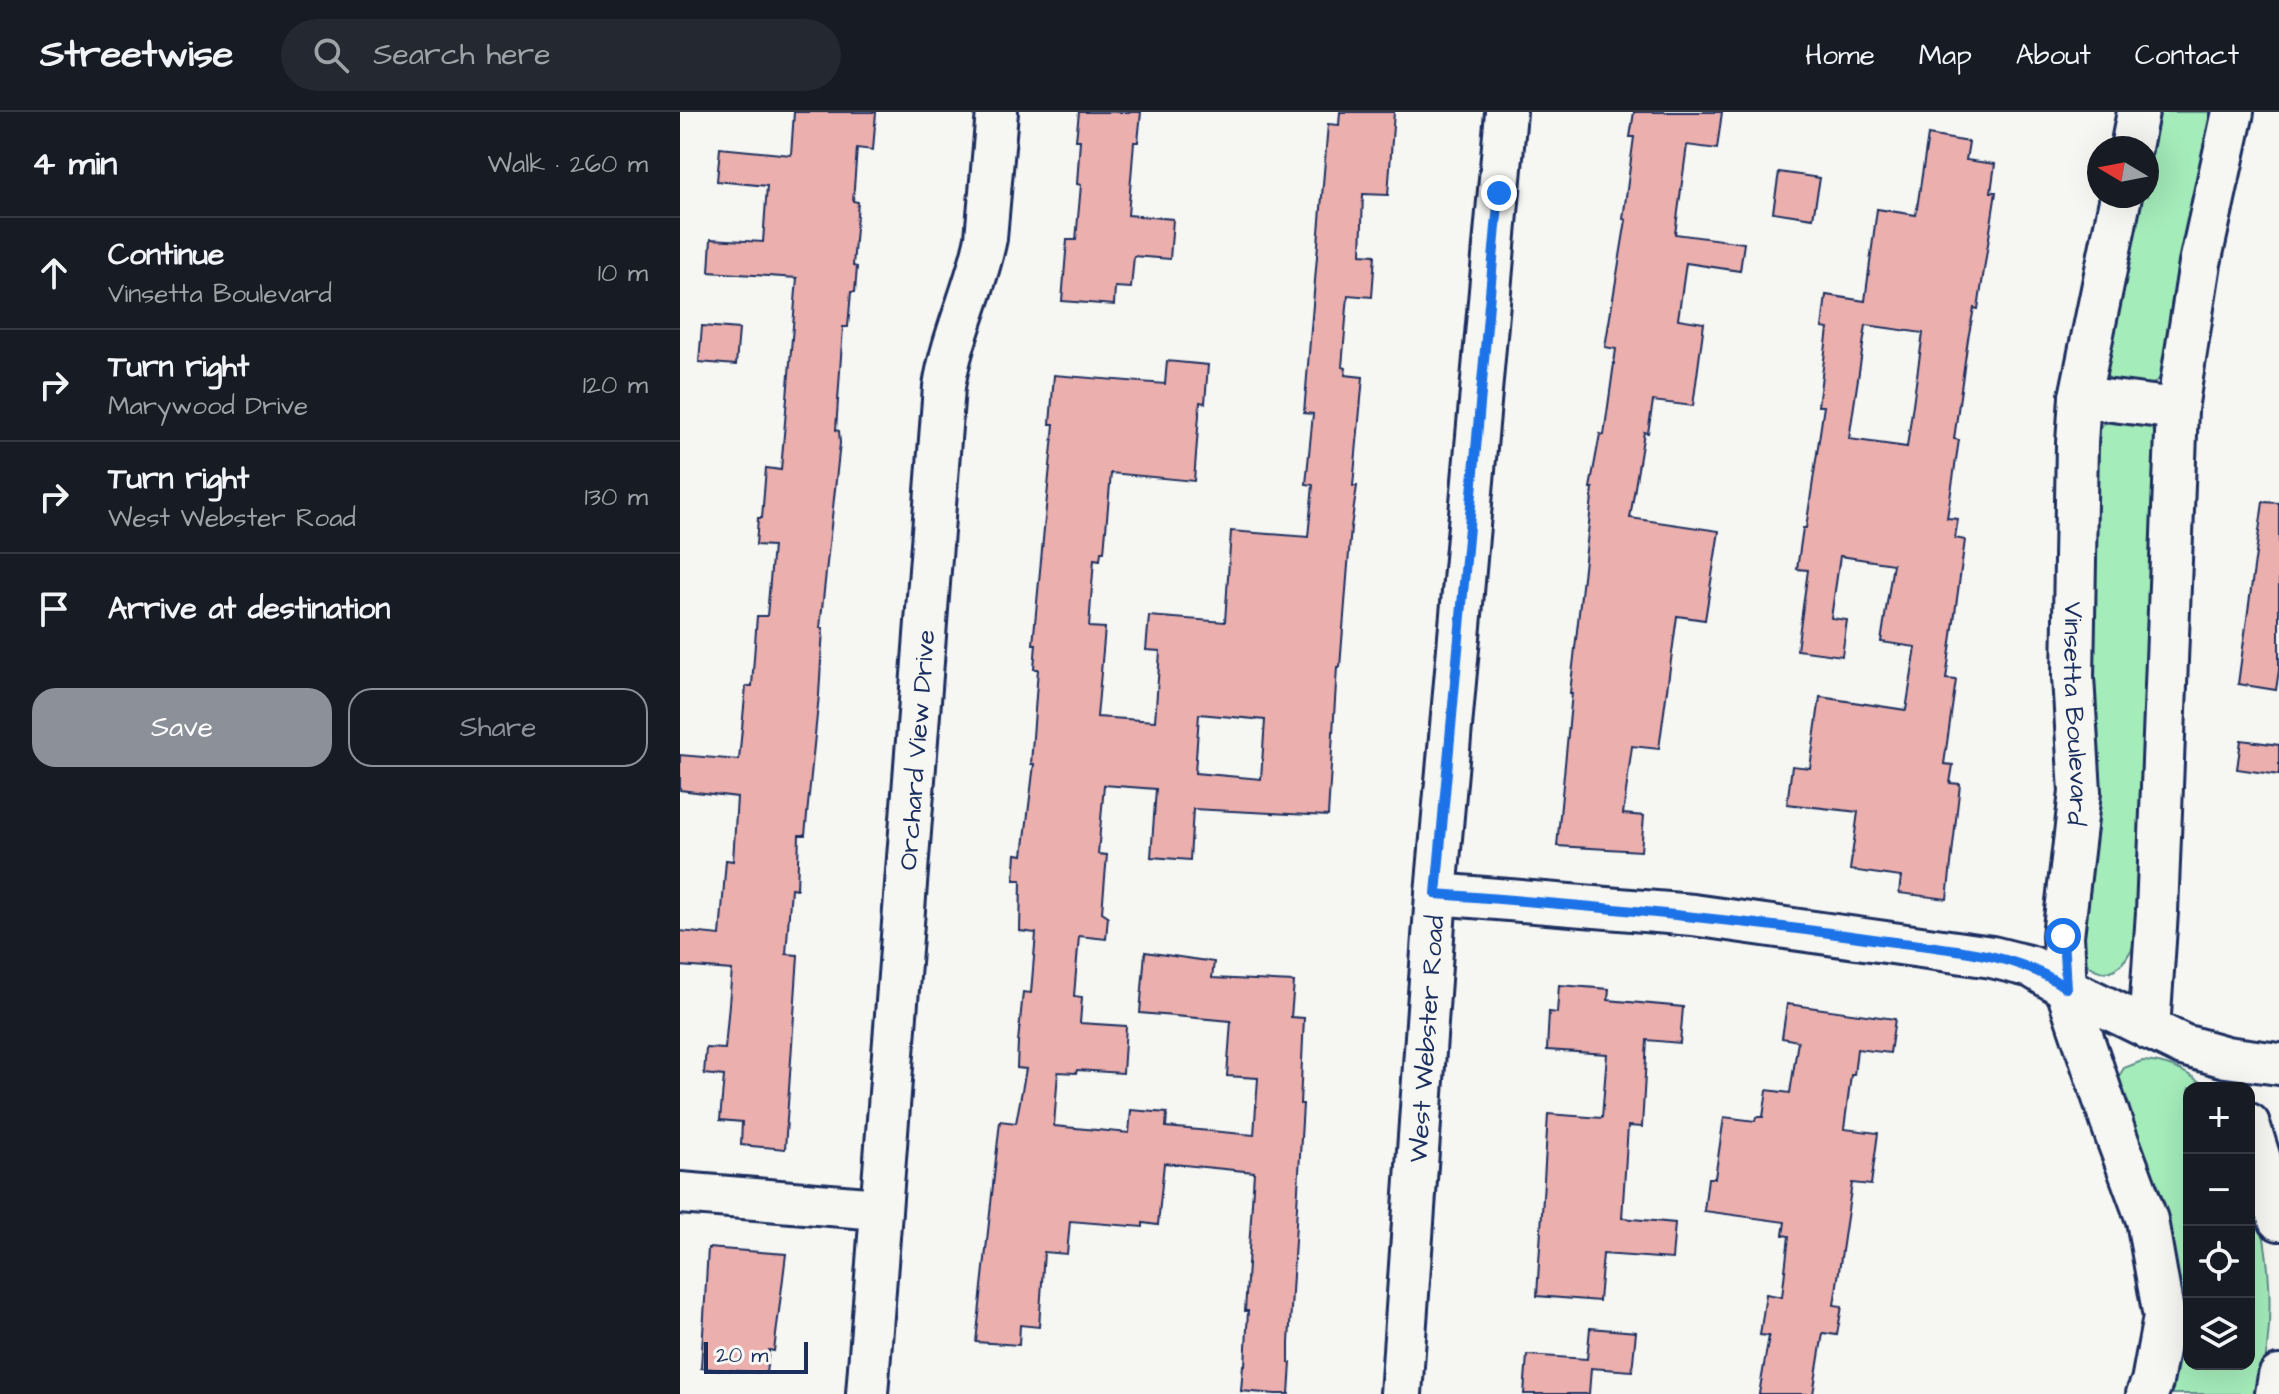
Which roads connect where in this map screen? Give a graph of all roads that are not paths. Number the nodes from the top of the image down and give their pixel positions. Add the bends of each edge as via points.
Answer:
1 (997, 112) edge
2 (1506, 112) edge
3 (2138, 112) edge
4 (2233, 112) edge
5 (2133, 136) edge
6 (2119, 208) edge
7 (2080, 397) junction
8 (2177, 409) junction
9 (1436, 894) junction
10 (2066, 988) junction
11 (2149, 1029) junction
12 (2279, 1064) edge
13 (2232, 1072) edge
14 (2255, 1143) edge
15 (680, 1193) edge
16 (880, 1209) junction
17 (2279, 1220) edge
18 (2279, 1376) edge
19 (867, 1394) edge
20 (1401, 1394) edge
21 (2147, 1394) edge
22 (2276, 1394) edge

1 - 16 street, Orchard View Drive via 986,238 949,353 944,387
2 - 9 street, West Webster Road
3 - 5 street
4 - 8 street via 2200,263
6 - 7 street, Vinsetta Boulevard
7 - 8 street
7 - 10 street, Vinsetta Boulevard via 2073,677 2080,792 2063,936
8 - 11 street
9 - 10 street via 1693,915 1957,952 2032,967
9 - 20 street, West Webster Road
10 - 11 street
10 - 21 street, Vinsetta Boulevard via 2147,1220 2164,1317
11 - 13 street
12 - 13 street
14 - 17 street
15 - 16 street
16 - 19 street, Orchard View Drive
18 - 22 street

